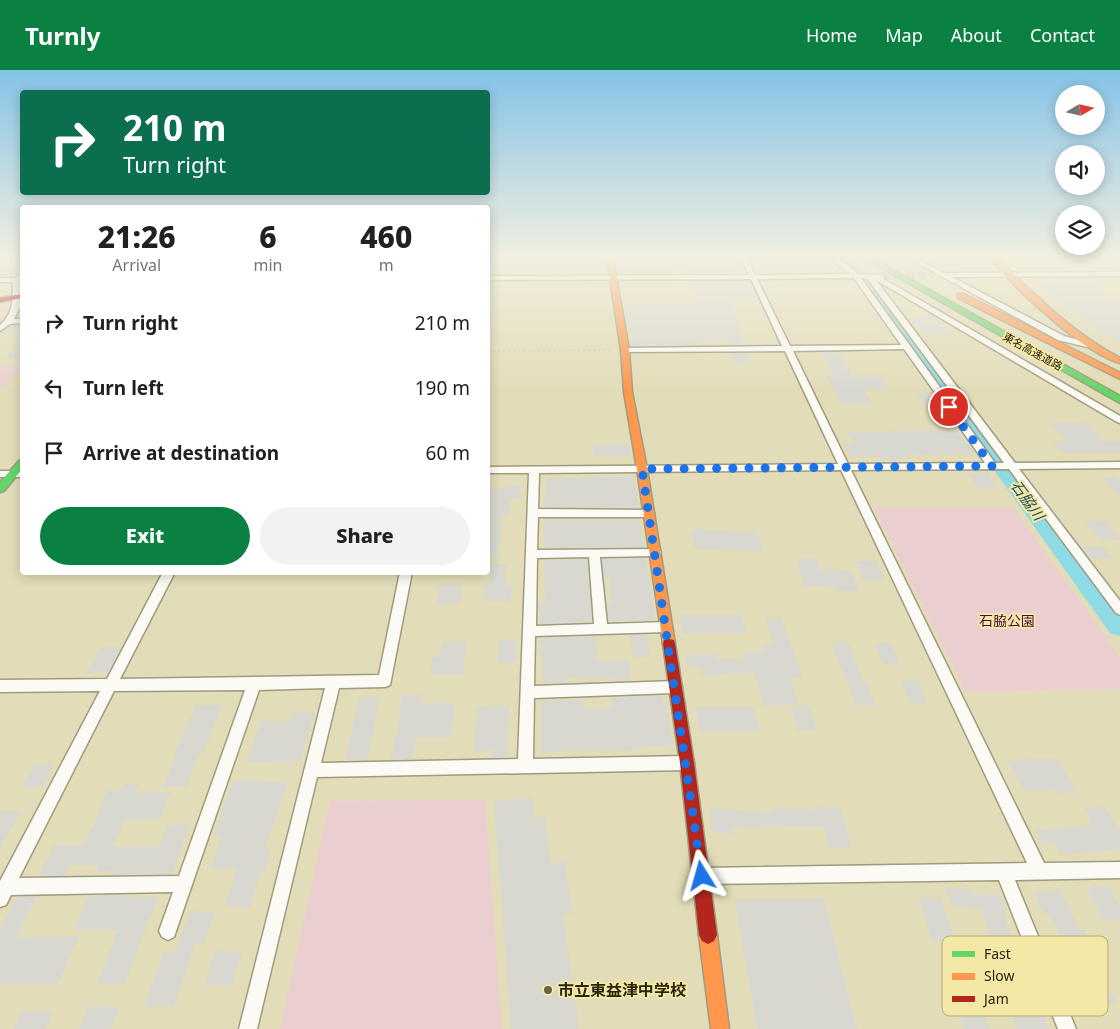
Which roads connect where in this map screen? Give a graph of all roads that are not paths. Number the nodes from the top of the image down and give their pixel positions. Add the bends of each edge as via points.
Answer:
1 (18, 303) edge
2 (616, 303) edge
3 (766, 303) edge
4 (875, 303) edge
5 (890, 303) edge
6 (918, 303) edge
7 (947, 303) edge
8 (968, 303) edge
9 (974, 303) edge
10 (995, 303) edge
11 (1040, 303) edge
12 (20, 321) edge
13 (10, 322) junction
14 (0, 329) edge
15 (1087, 345) junction
16 (906, 347) junction
17 (788, 348) junction
18 (624, 350) junction
19 (1120, 361) edge
20 (1120, 376) edge
21 (1120, 386) edge
22 (1120, 400) edge
23 (1120, 420) edge
24 (1120, 465) edge
25 (992, 466) junction
26 (1011, 466) junction
27 (846, 468) junction
28 (642, 469) junction
29 (490, 470) edge
30 (534, 470) junction
31 (0, 474) edge
32 (18, 474) edge
33 (0, 489) edge
34 (533, 513) junction
35 (649, 513) junction
36 (655, 552) junction
37 (594, 553) junction
38 (532, 554) junction
39 (167, 575) edge
40 (405, 575) edge
41 (1120, 610) edge
42 (666, 626) junction
43 (601, 629) junction
44 (529, 631) junction
45 (333, 683) junction
46 (254, 684) junction
47 (0, 686) edge
48 (110, 686) junction
49 (675, 687) junction
50 (528, 692) junction
51 (687, 764) junction
52 (525, 767) junction
53 (311, 770) junction
54 (1039, 870) junction
55 (1120, 870) edge
56 (1004, 872) junction
57 (702, 876) junction
58 (184, 884) junction
59 (3, 893) edge
60 (168, 931) dead end
61 (1030, 936) edge
62 (1062, 1016) edge
63 (248, 1029) edge
64 (720, 1029) edge
65 (1067, 1029) edge

1 - 13 street
2 - 18 main road
3 - 17 street
4 - 16 street
5 - 26 street
6 - 23 street
7 - 22 main road, 東名高速道路
8 - 21 main road, 東名高速道路
9 - 20 main road
10 - 15 street via 1061,338
11 - 15 main road
12 - 13 street
13 - 14 street
15 - 19 main road
16 - 17 street
16 - 25 street
17 - 18 street
17 - 27 street
18 - 28 main road
24 - 26 street
25 - 26 street
25 - 27 street
26 - 41 street
27 - 28 street
27 - 54 street
28 - 30 street
28 - 35 main road
29 - 30 street
30 - 34 street
31 - 32 street
32 - 33 main road
34 - 35 street
34 - 38 street
35 - 36 main road
36 - 37 street
36 - 42 main road
37 - 38 street
37 - 43 street
38 - 44 street
39 - 48 street
40 - 45 street via 385,681
42 - 43 street
42 - 49 main road
43 - 44 street
44 - 50 street
45 - 46 street
45 - 53 street
46 - 48 street
46 - 58 street
47 - 48 street
48 - 59 street
49 - 50 street
49 - 51 main road
50 - 52 street
51 - 52 street
51 - 57 main road
52 - 53 street
53 - 63 street
54 - 55 street
54 - 56 street
56 - 57 street
56 - 61 street
57 - 64 main road
58 - 59 street
58 - 60 street
62 - 65 street

